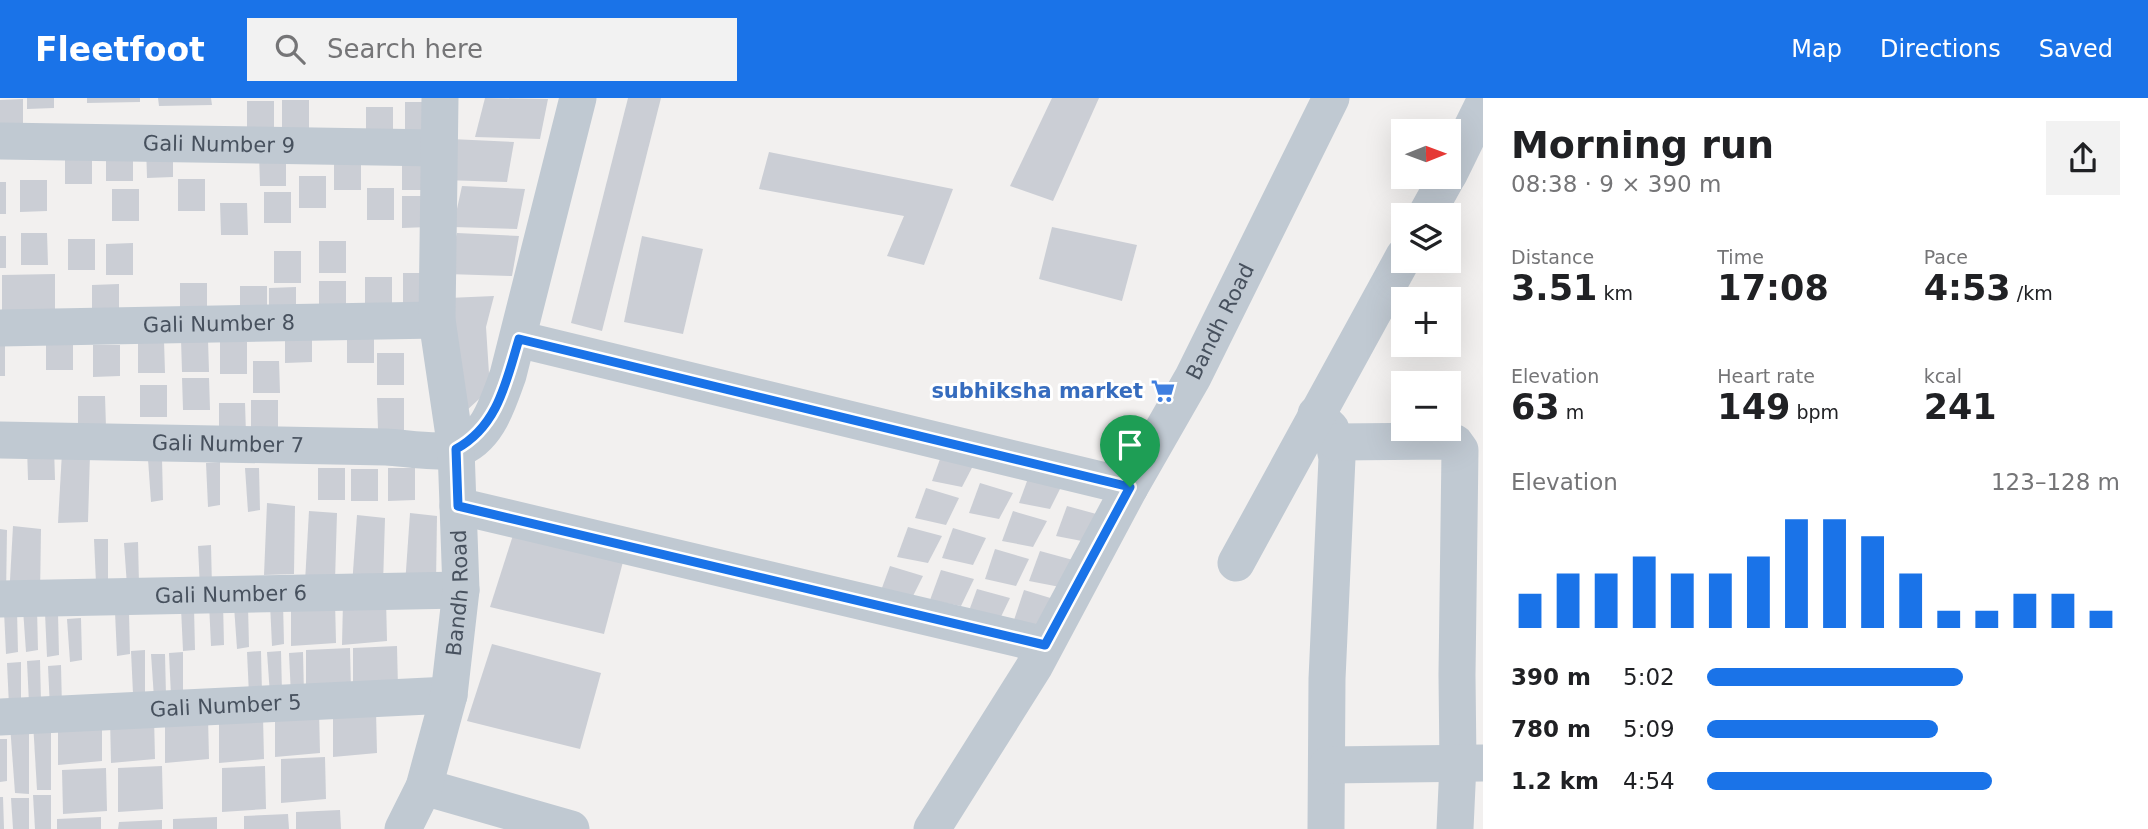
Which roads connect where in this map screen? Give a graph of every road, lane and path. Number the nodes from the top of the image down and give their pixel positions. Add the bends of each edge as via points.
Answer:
1 (440, 98) edge
2 (578, 98) edge
3 (1331, 98) edge
4 (1483, 105) edge
5 (0, 141) edge
6 (438, 148) junction
7 (1461, 149) edge
8 (1396, 273) edge
9 (437, 320) junction
10 (0, 328) edge
11 (519, 339) junction
12 (1326, 428) junction
13 (0, 440) edge
14 (456, 449) junction
15 (1130, 487) junction
16 (458, 506) junction
17 (1236, 563) dead end
18 (461, 590) junction
19 (0, 598) edge
20 (1045, 645) junction
21 (449, 695) junction
22 (0, 717) edge
23 (1470, 763) edge
24 (1328, 765) junction
25 (424, 787) junction
26 (403, 829) edge
27 (571, 829) edge
28 (932, 829) edge
29 (1326, 829) edge
30 (1455, 829) edge

1 - 6 street, Bandh Road
2 - 11 street
3 - 15 street, Bandh Road via 1193,377
4 - 7 street
5 - 6 street, Gali Number 9
6 - 9 street, Bandh Road
8 - 12 street
9 - 10 street, Gali Number 8
9 - 14 street, Bandh Road
11 - 14 street via 486,426
11 - 15 street
12 - 17 street
12 - 23 street via 1447,441 1460,450
12 - 24 street via 1337,458 1327,679
13 - 14 street, Gali Number 7
14 - 16 street, Bandh Road
15 - 20 street, Bandh Road
16 - 18 street, Bandh Road
16 - 20 street
18 - 19 street, Gali Number 6
18 - 21 street, Bandh Road
20 - 28 street, Bandh Road
21 - 22 street, Gali Number 5
21 - 25 street, Bandh Road
23 - 24 street
23 - 30 street
24 - 29 street
25 - 26 street, Bandh Road
25 - 27 street

